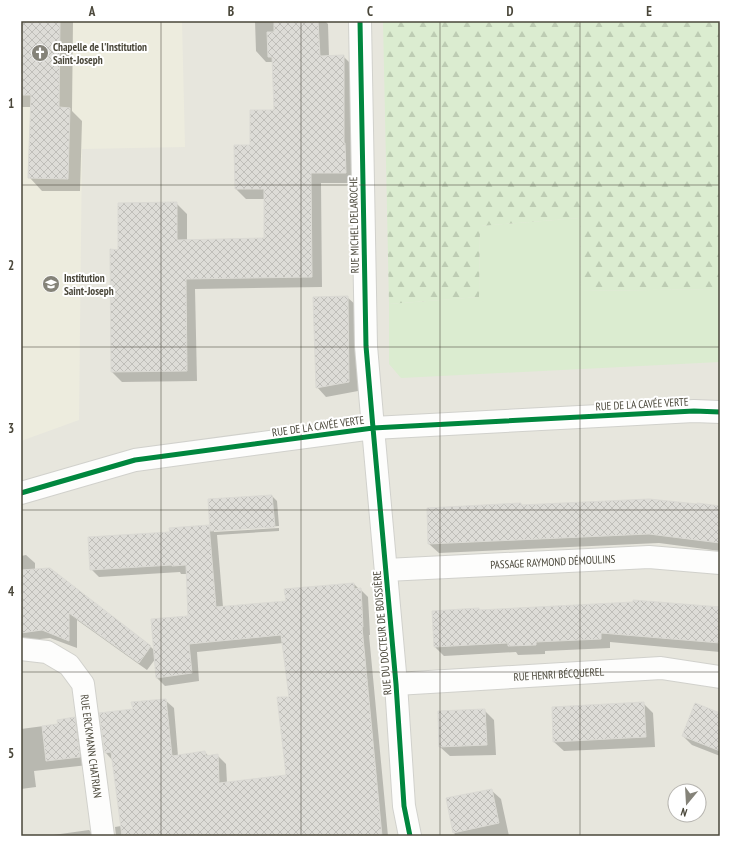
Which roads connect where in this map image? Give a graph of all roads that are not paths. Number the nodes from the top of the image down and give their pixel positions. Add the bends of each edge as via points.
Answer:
1 (360, 21) edge
2 (720, 412) edge
3 (373, 428) junction
4 (21, 493) edge
5 (720, 563) edge
6 (386, 570) junction
7 (21, 649) edge
8 (720, 677) edge
9 (396, 684) junction
10 (103, 836) edge
11 (410, 836) edge

1 - 3 street, RUE MICHEL DELAROCHE via 366,346
2 - 3 street, RUE DE LA CAVÉE VERTE via 694,411
3 - 4 street, RUE DE LA CAVÉE VERTE via 135,460
3 - 6 street, RUE DU DOCTEUR DE BOISSIÈRE
5 - 6 street, PASSAGE RAYMOND DÉMOULINS via 649,557
6 - 9 street, RUE DU DOCTEUR DE BOISSIÈRE
7 - 10 street, RUE ERCKMANN CHATRIAN via 47,652 70,665 83,684
8 - 9 street, RUE HENRI BÉCQUEREL via 661,668
9 - 11 street, RUE DU DOCTEUR DE BOISSIÈRE via 404,806

